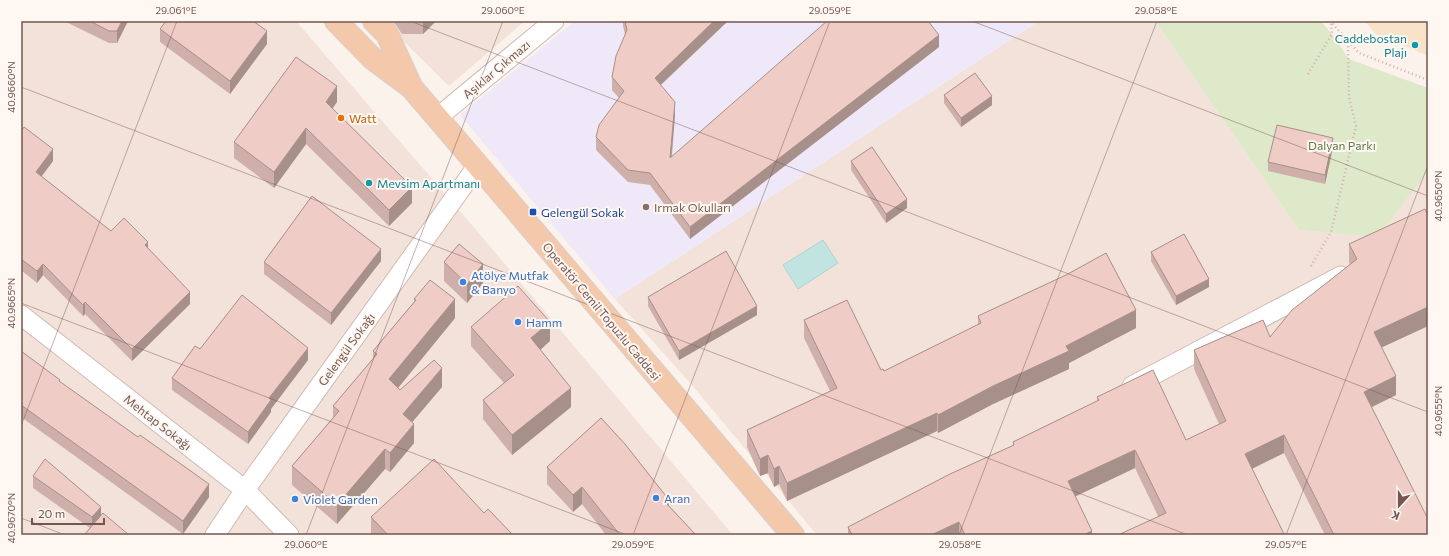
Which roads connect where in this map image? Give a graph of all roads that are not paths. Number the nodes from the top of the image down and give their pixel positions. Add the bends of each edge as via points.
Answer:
1 (336, 21) edge
2 (374, 21) edge
3 (554, 21) edge
4 (411, 87) junction
5 (437, 118) junction
6 (478, 165) junction
7 (1341, 276) edge
8 (21, 315) edge
9 (1118, 393) edge
10 (245, 490) junction
11 (215, 535) edge
12 (289, 535) edge
13 (793, 535) edge

1 - 4 main road, Operatör Cemil Topuzlu Caddesi via 372,58
2 - 4 main road, Operatör Cemil Topuzlu Caddesi via 387,34
3 - 5 street, Aşıklar Çıkmazı
4 - 5 main road, Operatör Cemil Topuzlu Caddesi
5 - 6 main road, Operatör Cemil Topuzlu Caddesi
6 - 10 street, Gelengül Sokağı
6 - 13 main road, Operatör Cemil Topuzlu Caddesi
7 - 9 street
8 - 10 street, Mehtap Sokağı
10 - 11 street, Gelengül Sokağı
10 - 12 street, Mehtap Sokağı

